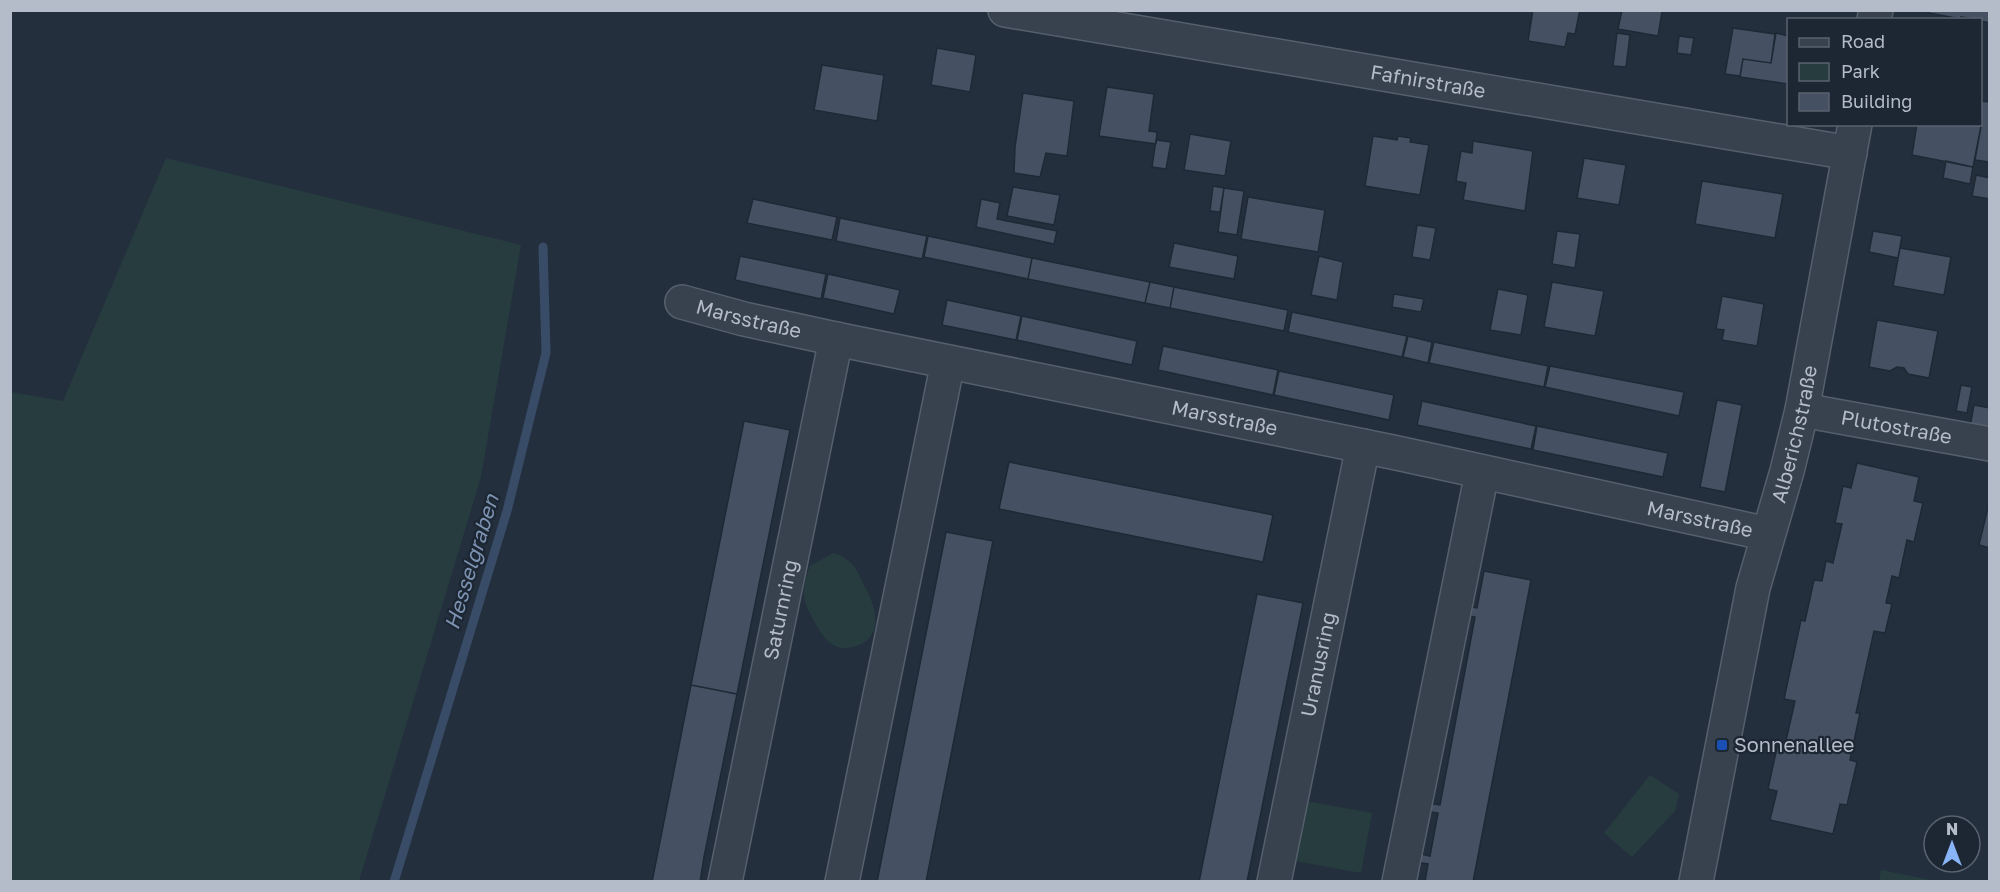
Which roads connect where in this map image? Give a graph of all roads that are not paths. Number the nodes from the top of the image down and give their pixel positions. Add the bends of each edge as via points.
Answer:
1 (1005, 10) edge
2 (1853, 139) edge
3 (682, 302) dead end
4 (836, 339) junction
5 (948, 362) junction
6 (1802, 410) junction
7 (1989, 444) edge
8 (1363, 446) junction
9 (1482, 473) junction
10 (1767, 534) junction
11 (725, 882) edge
12 (842, 882) edge
13 (1274, 882) edge
14 (1399, 882) edge
15 (1696, 882) edge

1 - 2 street, Fafnirstraße
2 - 6 street, Alberichstraße
3 - 4 street, Marsstraße
4 - 5 street, Marsstraße
4 - 11 street, Saturnring
5 - 8 street, Marsstraße
5 - 12 street
6 - 7 street, Plutostraße
6 - 10 street, Alberichstraße
8 - 9 street, Marsstraße
8 - 13 street, Uranusring
9 - 10 street, Marsstraße
9 - 14 street
10 - 15 street, Alberichstraße

